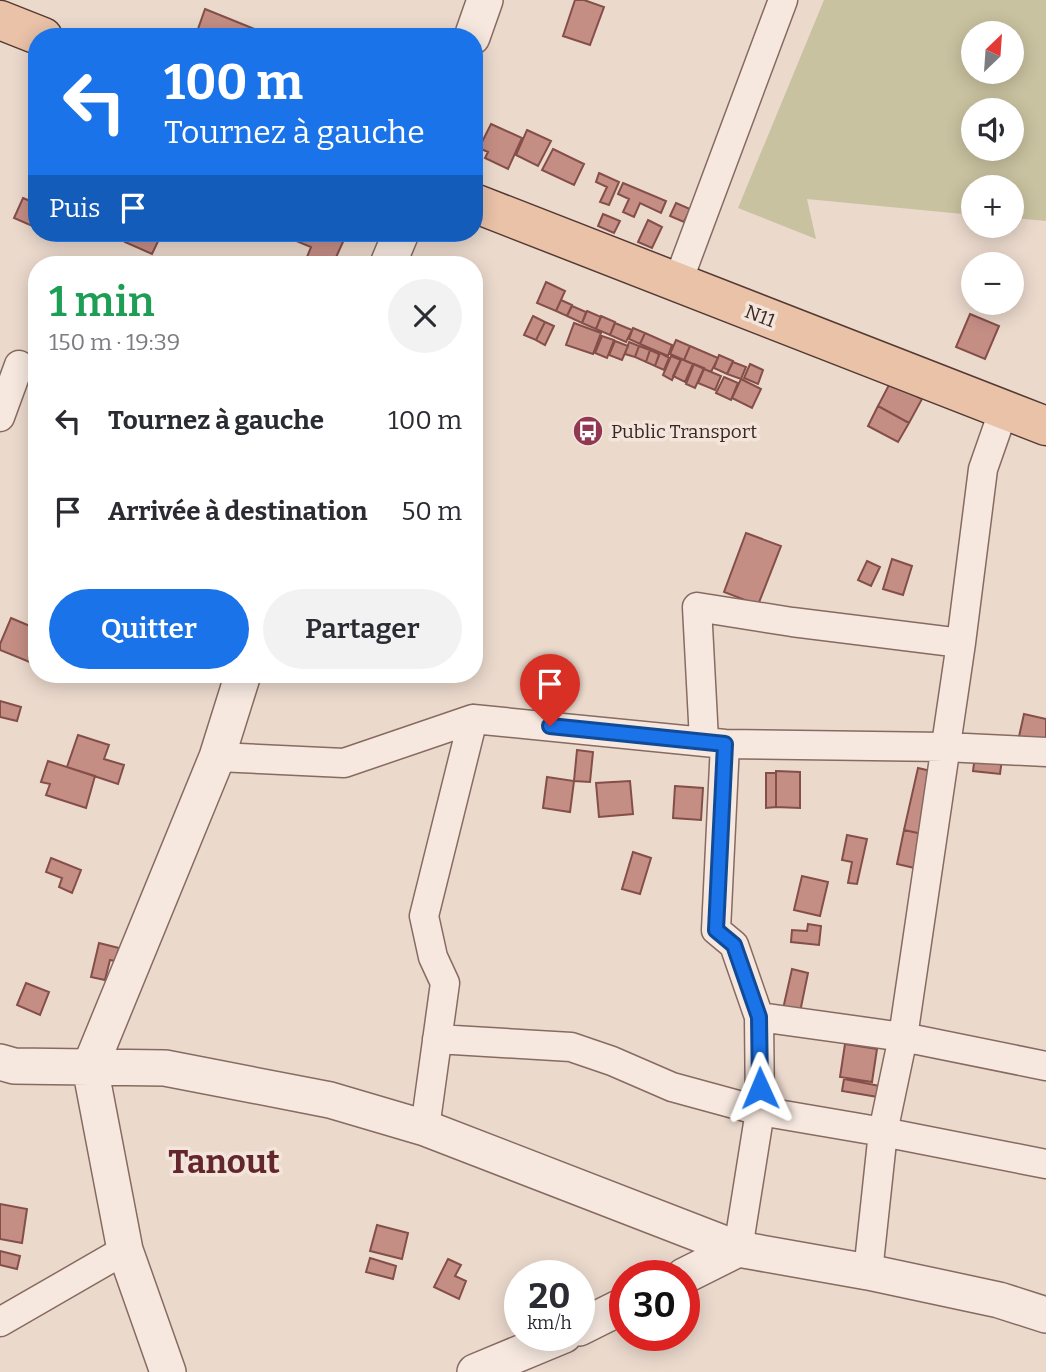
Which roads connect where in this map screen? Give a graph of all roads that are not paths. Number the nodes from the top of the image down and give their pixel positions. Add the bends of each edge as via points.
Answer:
1 (485, 0) edge
2 (783, 0) edge
3 (0, 20) edge
4 (475, 28) edge
5 (28, 31) edge
6 (483, 207) edge
7 (677, 284) junction
8 (18, 365) edge
9 (1004, 409) junction
10 (0, 417) edge
11 (1046, 426) edge
12 (961, 643) junction
13 (240, 683) edge
14 (473, 719) junction
15 (715, 742) junction
16 (945, 747) junction
17 (1046, 752) edge
18 (216, 757) junction
19 (759, 1017) junction
20 (903, 1037) junction
21 (437, 1039) junction
22 (0, 1062) edge
23 (1046, 1066) edge
24 (90, 1067) junction
25 (760, 1111) junction
26 (425, 1128) junction
27 (883, 1132) junction
28 (1046, 1164) edge
29 (738, 1249) junction
30 (125, 1251) junction
31 (700, 1268) edge
32 (868, 1272) junction
33 (1046, 1314) edge
34 (5, 1315) edge
35 (526, 1351) edge
36 (168, 1372) edge
37 (475, 1372) edge

1 - 4 street
2 - 7 street
3 - 5 main road
6 - 7 main road, N11
7 - 9 main road, N11
8 - 10 street
9 - 11 main road, N11
9 - 12 street via 983,470
12 - 15 street via 697,607
12 - 16 street
13 - 18 street
14 - 15 street
14 - 18 street via 344,763
14 - 21 street via 424,916 445,984
15 - 16 street
15 - 19 street via 716,930 734,945
16 - 17 street
16 - 20 street
18 - 24 street
19 - 20 street
19 - 25 street
20 - 23 street
20 - 27 street
21 - 25 street via 571,1048 672,1087
21 - 26 street
22 - 24 street
24 - 26 street via 165,1068 330,1100
24 - 30 street
25 - 27 street
25 - 29 street
26 - 29 street
27 - 28 street
27 - 32 street
29 - 31 street
29 - 32 street
30 - 34 street
30 - 36 street
32 - 33 street
35 - 37 street

